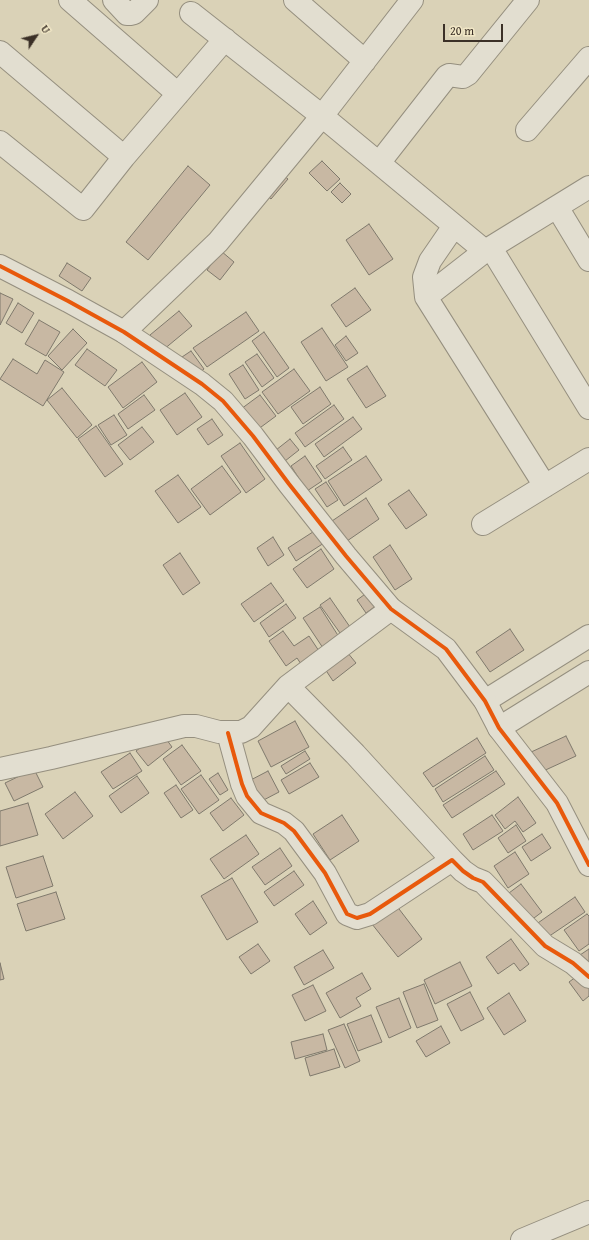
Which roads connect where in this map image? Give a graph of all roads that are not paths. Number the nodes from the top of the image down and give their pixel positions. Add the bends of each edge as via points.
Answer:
1 (70, 0) edge
2 (114, 0) edge
3 (147, 0) edge
4 (412, 0) edge
5 (528, 0) edge
6 (306, 4) edge
7 (191, 13) dead end
8 (225, 39) junction
9 (0, 52) edge
10 (589, 58) edge
11 (365, 61) junction
12 (178, 94) junction
13 (322, 116) junction
14 (527, 130) dead end
15 (0, 142) edge
16 (124, 157) junction
17 (379, 163) junction
18 (589, 187) edge
19 (557, 207) junction
20 (454, 226) junction
21 (488, 250) junction
22 (589, 260) edge
23 (0, 266) edge
24 (426, 297) junction
25 (124, 332) junction
26 (589, 408) edge
27 (589, 459) edge
28 (545, 486) junction
29 (483, 524) dead end
30 (391, 608) junction
31 (589, 636) edge
32 (589, 672) edge
33 (288, 686) junction
34 (485, 701) junction
35 (499, 728) junction
36 (228, 733) junction
37 (0, 769) edge
38 (452, 860) junction
39 (589, 865) edge
40 (589, 978) edge
41 (589, 1212) edge
42 (522, 1240) edge

1 - 12 street
2 - 3 street via 130,14
4 - 11 street
5 - 17 street via 468,74 463,77 447,76
6 - 11 street
7 - 8 street
8 - 12 street
8 - 13 street
9 - 16 street
10 - 14 street
11 - 13 street
12 - 16 street
13 - 17 street
13 - 25 street via 218,242
15 - 16 street via 83,209
17 - 20 street
18 - 19 street
19 - 21 street
19 - 22 street
20 - 21 street
20 - 24 street via 430,260 424,277
21 - 24 street
21 - 26 street
23 - 25 street
24 - 28 street
25 - 30 street via 223,401 254,436 346,556
27 - 28 street
28 - 29 street
30 - 33 street
30 - 34 street via 446,649
31 - 34 street
32 - 35 street
33 - 36 street via 251,727 240,732
33 - 38 street via 355,754
34 - 35 street
35 - 39 street via 556,803
36 - 37 street via 184,726
36 - 38 street via 247,796 261,813 284,823 294,831 325,873 348,914 357,918 370,914
38 - 40 street via 473,878 484,882 545,946 573,963
41 - 42 street

